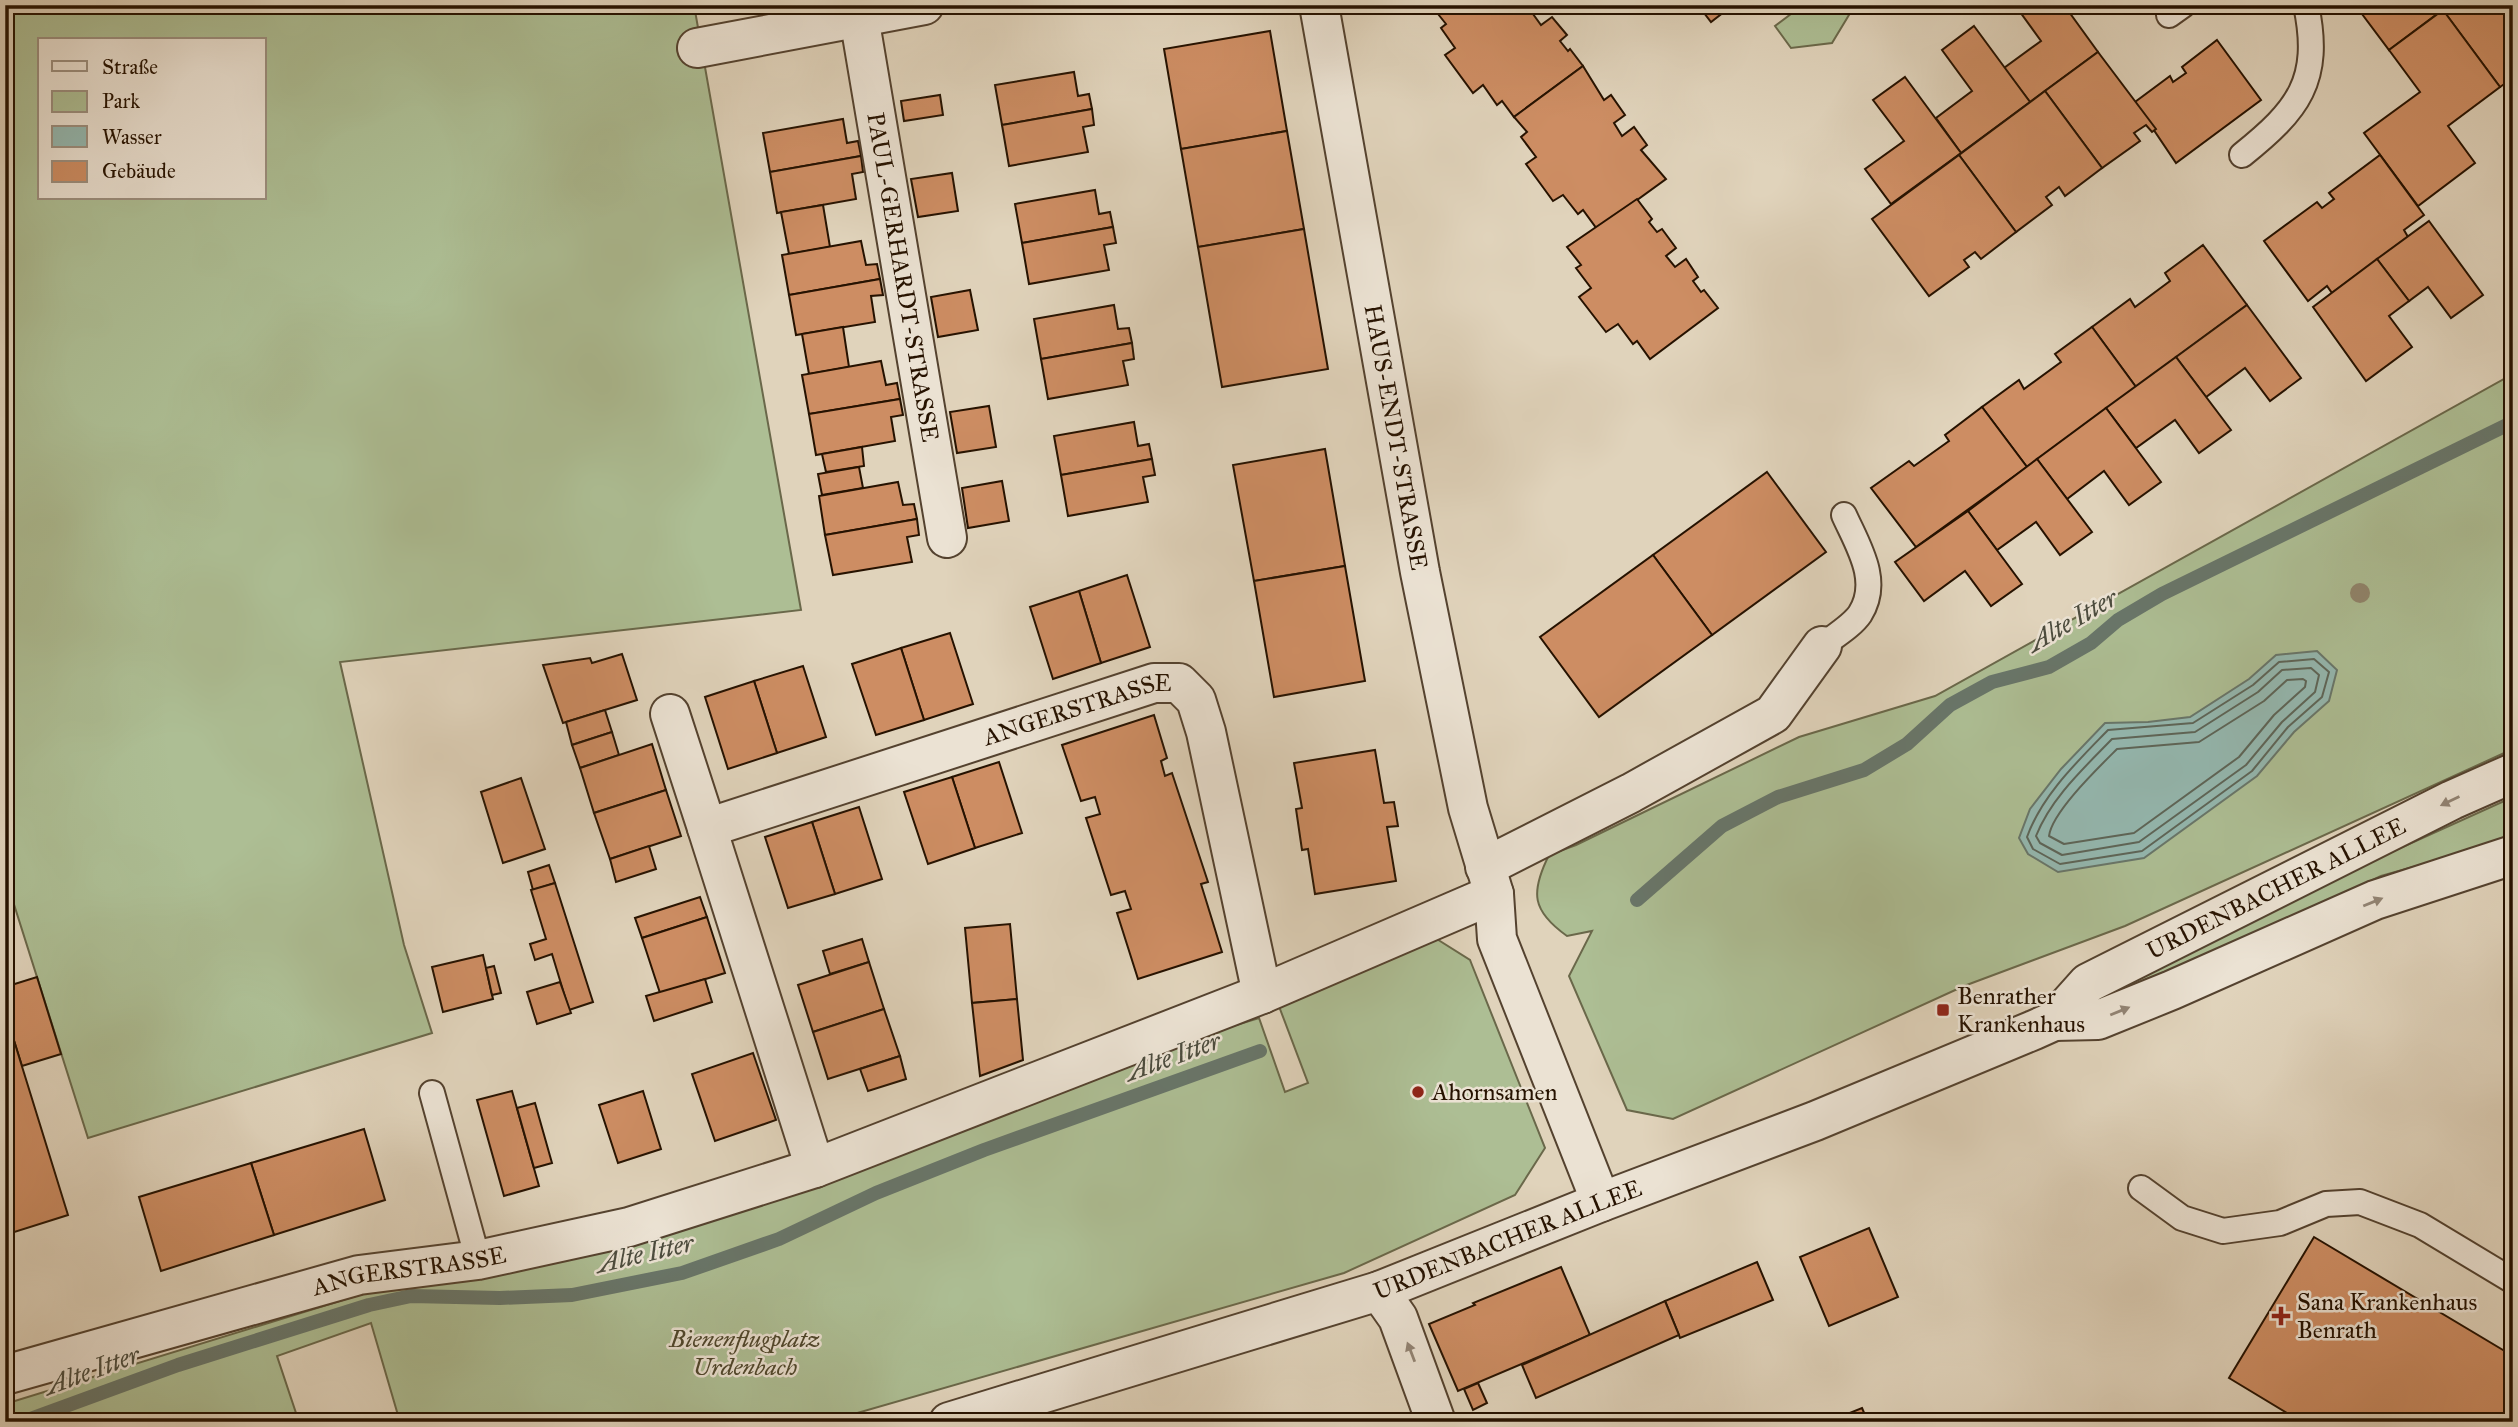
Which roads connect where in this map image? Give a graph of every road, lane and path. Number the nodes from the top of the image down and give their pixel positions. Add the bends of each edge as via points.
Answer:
1 (924, 5) edge
2 (1319, 5) edge
3 (2306, 5) edge
4 (858, 11) edge
5 (697, 48) dead end
6 (2242, 155) dead end
7 (1844, 515) dead end
8 (947, 538) dead end
9 (1822, 646) joint
10 (670, 714) dead end
11 (2513, 773) edge
12 (707, 828) junction
13 (2513, 855) edge
14 (1490, 881) junction
15 (1262, 994) junction
16 (2054, 1021) junction
17 (432, 1093) dead end
18 (815, 1168) junction
19 (2141, 1188) dead end
20 (1601, 1202) junction
21 (478, 1260) junction
22 (2513, 1281) edge
23 (1379, 1291) junction
24 (5, 1376) edge
25 (949, 1422) edge
26 (1436, 1422) edge

1 - 4 street
2 - 14 street, HAUS-ENDT-STRASSE via 1420,572 1468,808
3 - 6 lane via 2310,62 2306,84 2290,112
4 - 5 street
4 - 8 street, PAUL-GERHARDT-STRASSE
7 - 9 lane via 1864,559 1870,590 1859,615
9 - 14 street via 1773,714 1631,793
10 - 12 street
11 -> 16 street, URDENBACHER ALLEE via 2088,983
12 - 15 street, ANGERSTRASSE via 1154,682 1179,683 1196,700 1206,732
12 - 18 street
16 -> 13 street, URDENBACHER ALLEE via 2098,1020 2375,900
14 - 15 street, ANGERSTRASSE
14 - 20 street, HAUS-ENDT-STRASSE via 1497,939
15 - 18 street, ANGERSTRASSE
16 - 20 street, URDENBACHER ALLEE via 1890,1091
17 - 21 lane
18 - 21 street, ANGERSTRASSE via 629,1227
19 - 22 lane via 2182,1218 2223,1231 2280,1223 2326,1204 2360,1202 2420,1225
20 - 23 street, URDENBACHER ALLEE
21 - 24 street, ANGERSTRASSE via 359,1275
23 - 25 street, URDENBACHER ALLEE
26 -> 23 street via 1398,1318

